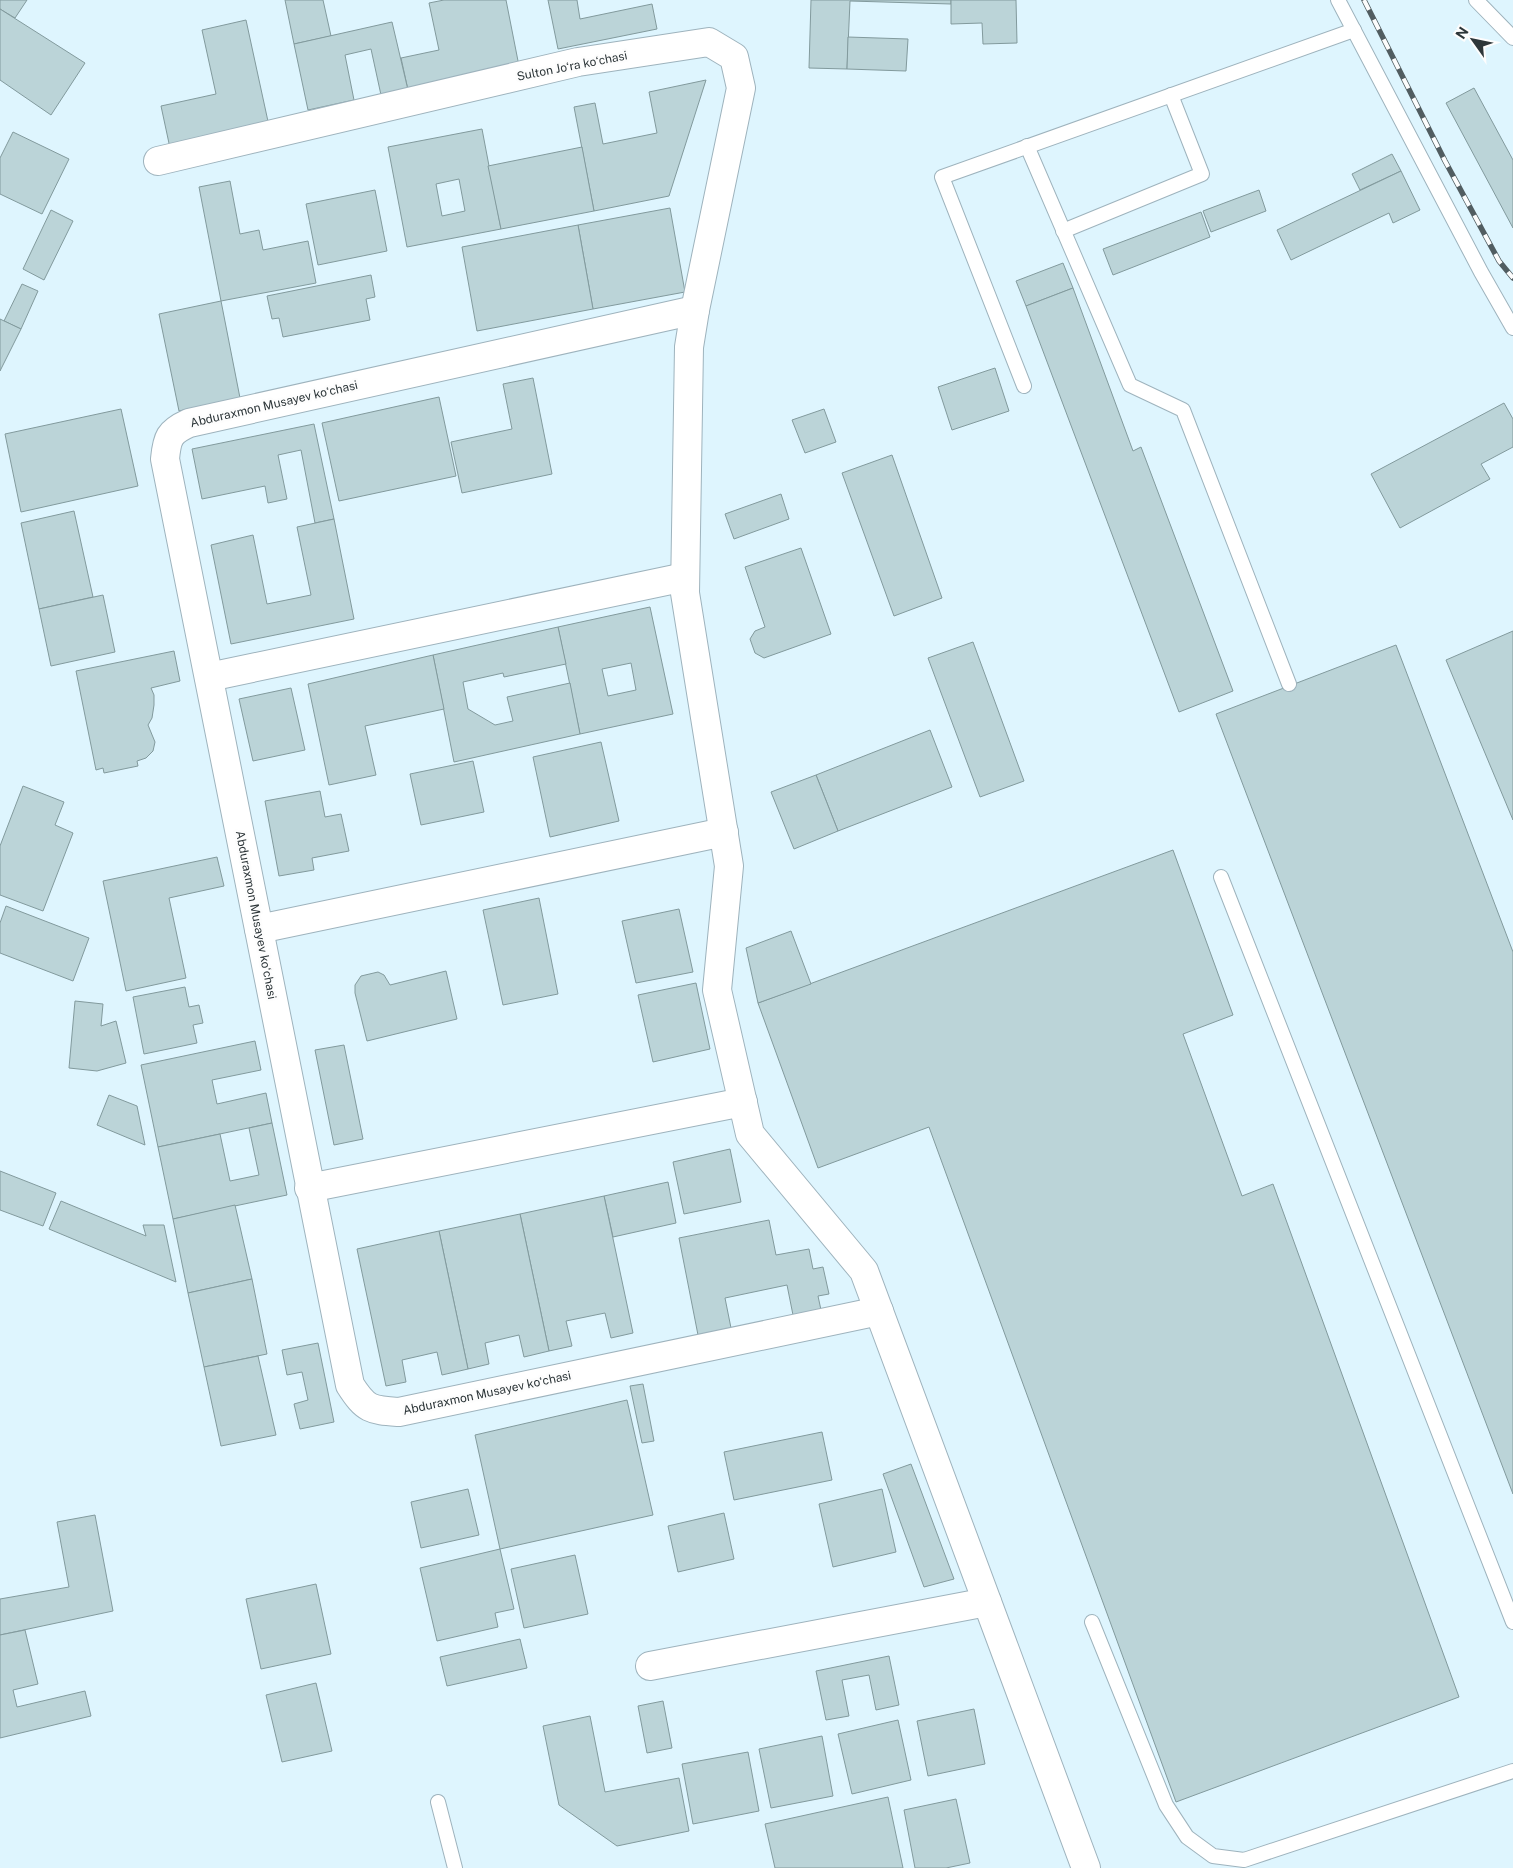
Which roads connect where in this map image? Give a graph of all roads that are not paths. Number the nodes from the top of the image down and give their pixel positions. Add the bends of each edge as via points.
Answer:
1 (1338, 0) edge
2 (1476, 0) edge
3 (1354, 30) junction
4 (1513, 38) edge
5 (1171, 95) junction
6 (1027, 146) junction
7 (158, 161) dead end
8 (1063, 231) junction
9 (695, 310) junction
10 (1513, 328) edge
11 (1024, 386) dead end
12 (685, 577) junction
13 (209, 677) junction
14 (1289, 684) dead end
15 (724, 832) junction
16 (1221, 877) dead end
17 (259, 929) junction
18 (743, 1102) junction
19 (309, 1188) junction
20 (880, 1311) junction
21 (987, 1602) junction
22 (1092, 1622) dead end
23 (1513, 1622) edge
24 (650, 1666) dead end
25 (1513, 1771) edge
26 (438, 1802) dead end
27 (455, 1868) edge
28 (1086, 1868) edge

1 - 3 lane
2 - 4 lane
3 - 5 lane
3 - 10 lane
5 - 6 lane
5 - 8 lane via 1202,174
6 - 8 lane
6 - 11 lane via 942,177
7 - 9 street, Sulton Joʻra koʻchasi via 578,62 709,42 734,58 741,88
8 - 14 lane via 1130,385 1183,410
9 - 12 street, Sulton Joʻra koʻchasi via 689,346
9 - 13 street, Abduraxmon Musayev koʻchasi via 189,423 175,430 166,443 165,459
12 - 13 street
12 - 15 street, Sulton Joʻra koʻchasi
13 - 17 street, Abduraxmon Musayev koʻchasi
15 - 17 street
15 - 18 street, Sulton Joʻra koʻchasi via 730,866 717,990
16 - 23 lane
17 - 19 street, Abduraxmon Musayev koʻchasi
18 - 19 street
18 - 20 street, Sulton Joʻra koʻchasi via 750,1134 864,1271
19 - 20 street, Abduraxmon Musayev koʻchasi via 350,1385 360,1402 376,1411 399,1412
20 - 21 street, Sulton Joʻra koʻchasi
21 - 24 street
21 - 28 street, Sulton Joʻra koʻchasi
22 - 25 lane via 1166,1805 1187,1837 1213,1856 1244,1860
26 - 27 lane

